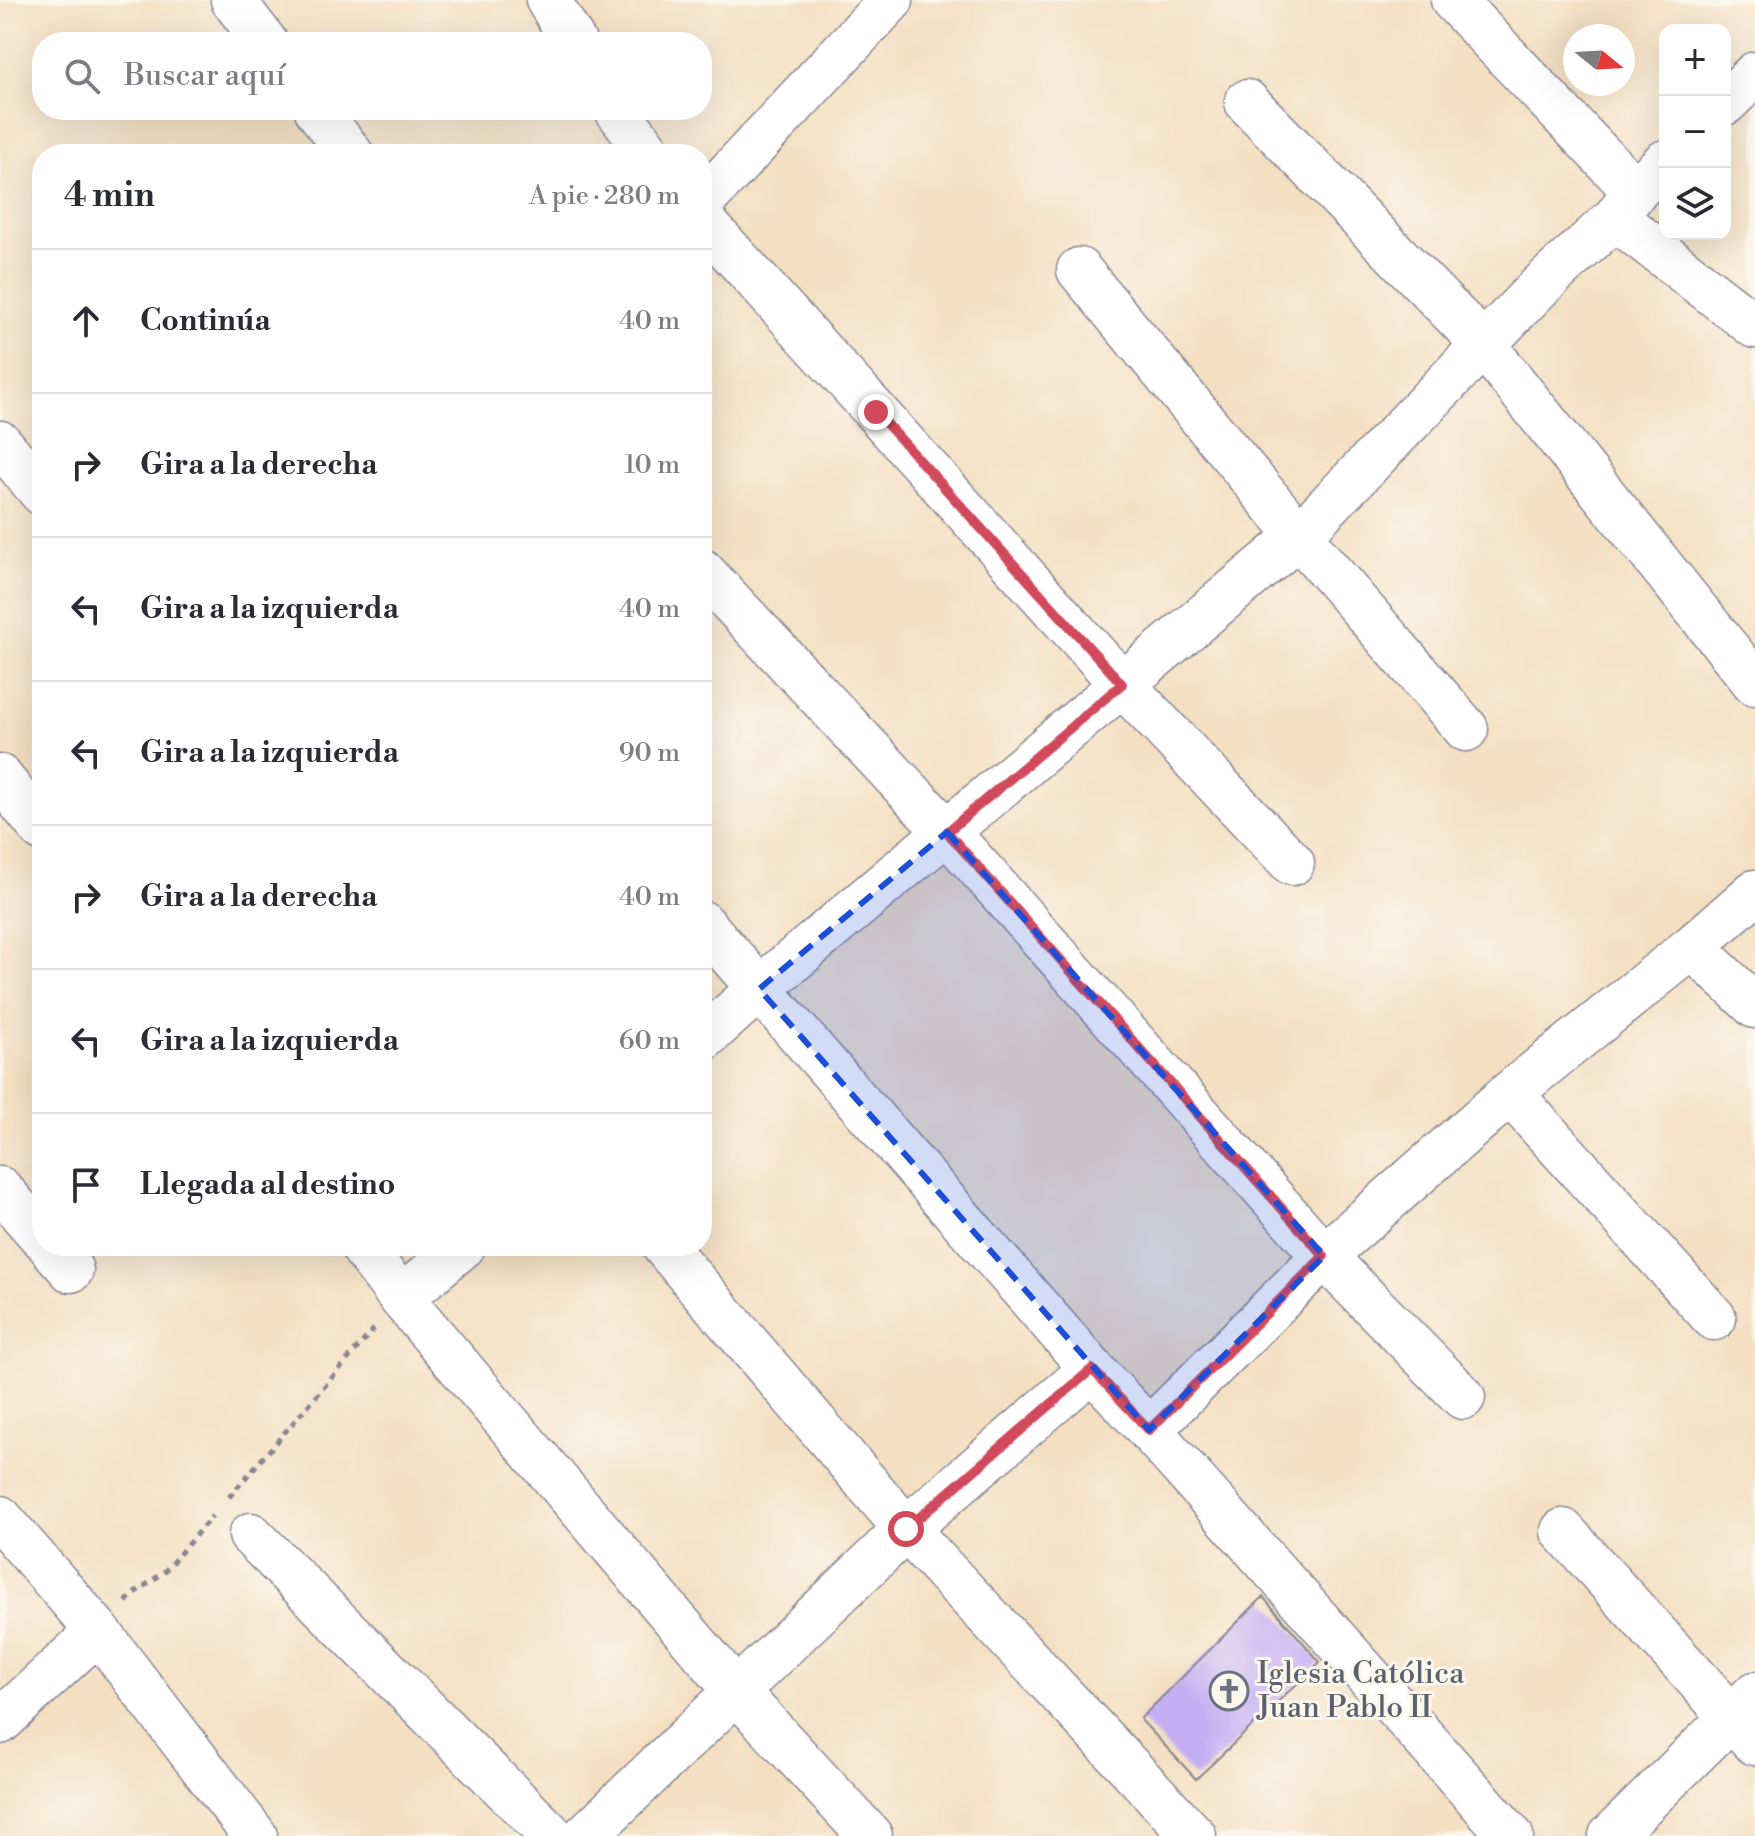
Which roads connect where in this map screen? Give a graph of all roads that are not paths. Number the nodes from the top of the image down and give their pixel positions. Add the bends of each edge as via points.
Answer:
1 (233, 0) edge
2 (548, 0) edge
3 (891, 0) edge
4 (1453, 0) edge
5 (257, 32) edge
6 (568, 32) edge
7 (1755, 74) edge
8 (1731, 97) edge
9 (1247, 102) dead end
10 (325, 120) edge
11 (624, 120) edge
12 (343, 144) edge
13 (642, 144) edge
14 (712, 191) edge
15 (1639, 191) edge
16 (712, 231) edge
17 (1079, 270) dead end
18 (1755, 326) edge
19 (1483, 344) junction
20 (0, 443) edge
21 (32, 481) edge
22 (1299, 536) junction
23 (712, 582) edge
24 (1755, 683) edge
25 (1122, 684) junction
26 (1466, 729) dead end
27 (13, 783) edge
28 (32, 813) edge
29 (947, 832) junction
30 (1292, 863) dead end
31 (1755, 892) edge
32 (712, 935) edge
33 (1692, 947) junction
34 (759, 989) junction
35 (1755, 1006) edge
36 (712, 1031) edge
37 (1510, 1093) junction
38 (0, 1189) edge
39 (32, 1226) edge
40 (370, 1256) edge
41 (451, 1256) edge
42 (673, 1256) edge
43 (1324, 1256) junction
44 (401, 1298) junction
45 (1714, 1318) dead end
46 (1092, 1369) junction
47 (1463, 1397) dead end
48 (1149, 1430) junction
49 (0, 1518) edge
50 (237, 1520) road end
51 (906, 1529) junction
52 (1563, 1531) dead end
53 (98, 1631) junction
54 (737, 1692) junction
55 (1747, 1718) edge
56 (0, 1722) edge
57 (255, 1836) edge
58 (552, 1836) edge
59 (585, 1836) edge
60 (870, 1836) edge
61 (1194, 1836) edge
62 (1511, 1836) edge
63 (1611, 1836) edge

1 - 5 street
2 - 6 street
3 - 14 street
4 - 15 street
7 - 8 street
9 - 19 street
10 - 12 street
11 - 13 street
15 - 18 street
15 - 19 street
16 - 25 street
17 - 22 street
19 - 22 street
19 - 24 street
20 - 21 street
22 - 25 street
22 - 26 street
23 - 29 street
25 - 29 street
25 - 30 street
27 - 28 street
29 - 34 street
29 - 43 street
31 - 33 street
32 - 34 street
33 - 35 street
33 - 37 street
34 - 36 street
34 - 46 street
37 - 43 street
37 - 45 street
38 - 39 street
40 - 44 street
41 - 44 street
42 - 51 street
43 - 47 street
43 - 48 street
44 - 54 street
46 - 48 street
46 - 51 street
48 - 62 street
49 - 53 street
50 - 58 street
51 - 54 street
51 - 61 street
52 - 55 street
53 - 56 street
53 - 57 street
54 - 59 street
54 - 60 street
55 - 63 street

